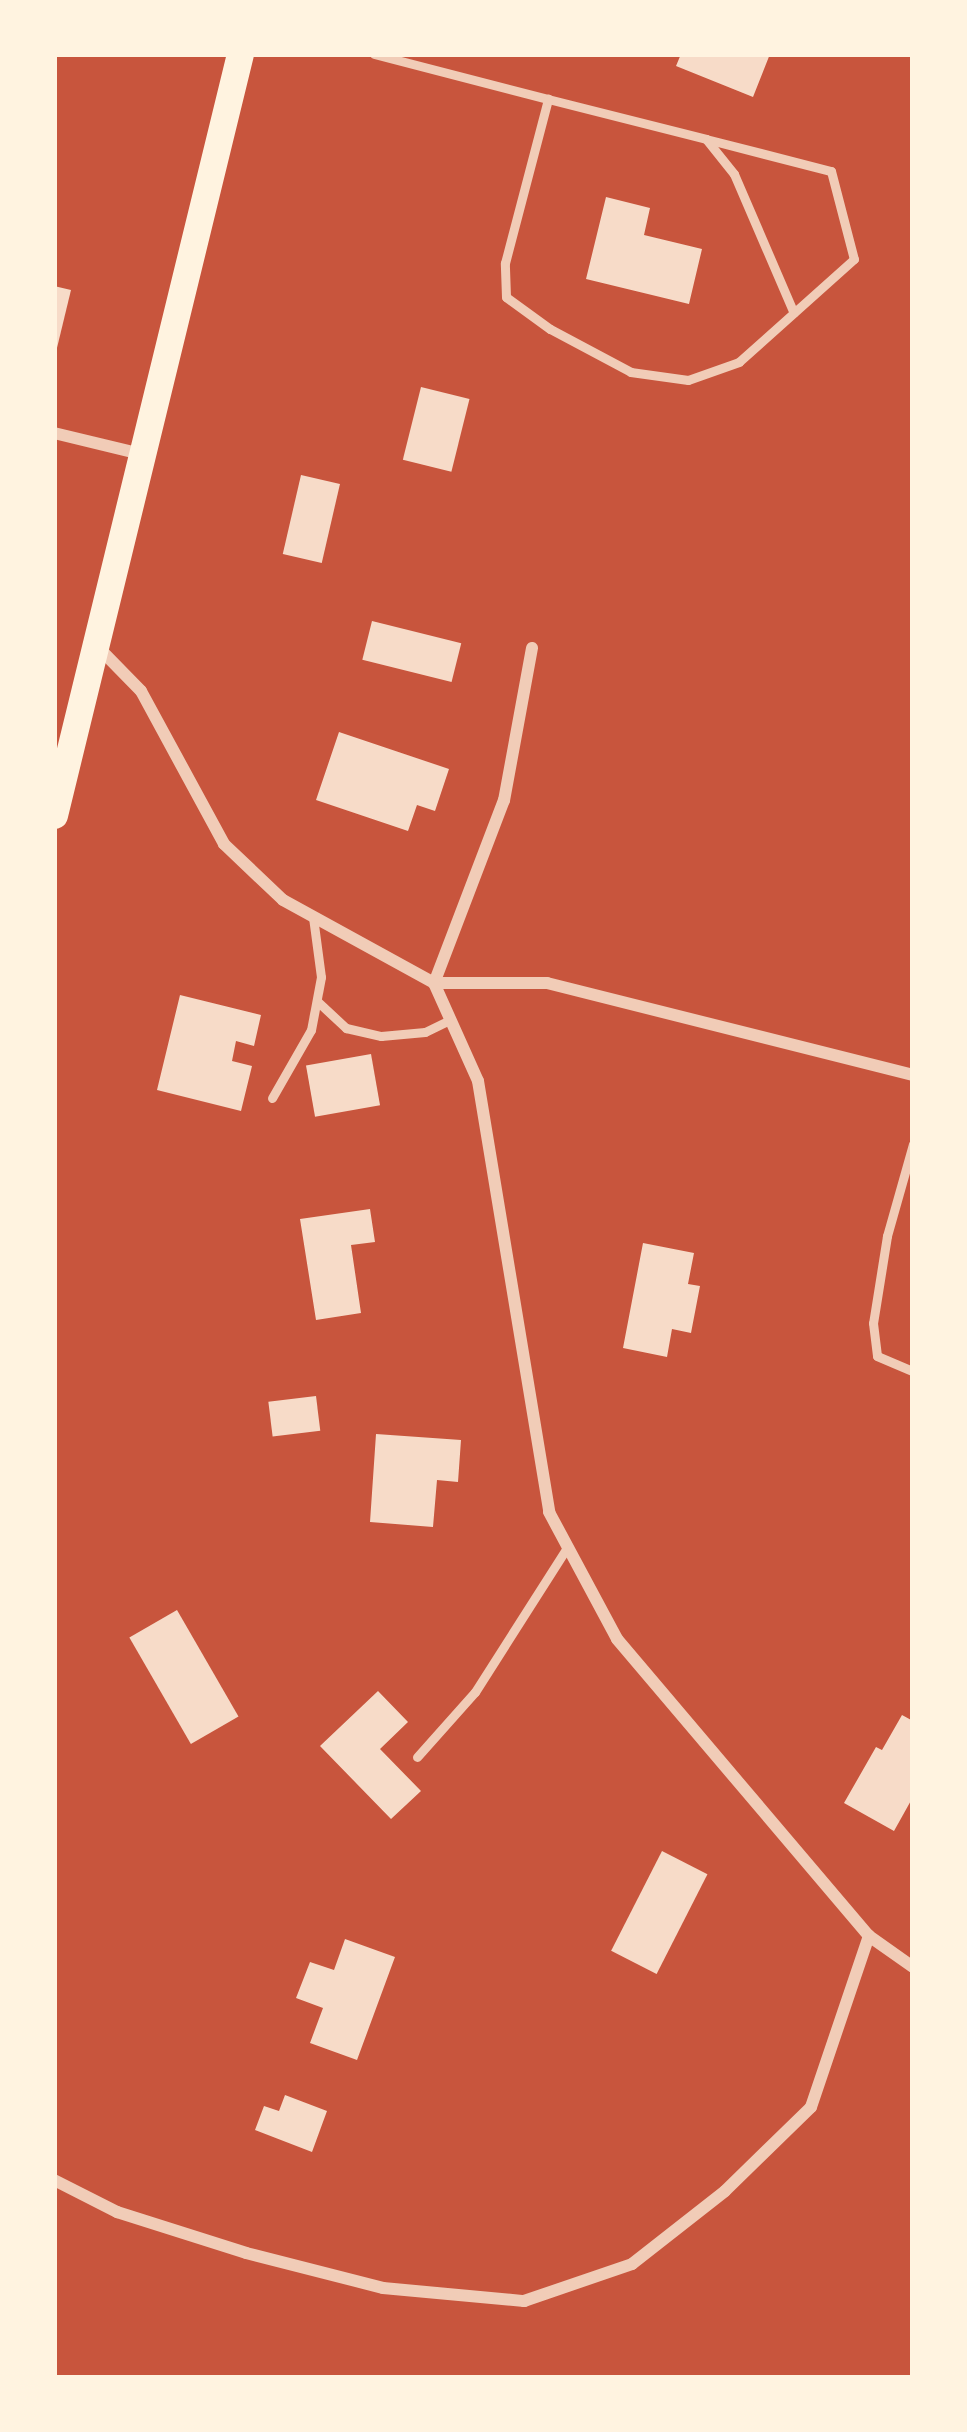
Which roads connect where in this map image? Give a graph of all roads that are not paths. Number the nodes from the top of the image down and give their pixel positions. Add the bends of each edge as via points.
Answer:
1 (240, 54) edge
2 (374, 54) edge
3 (548, 98) junction
4 (706, 139) junction
5 (794, 313) junction
6 (54, 433) edge
7 (142, 454) junction
8 (96, 644) junction
9 (532, 648) dead end
10 (58, 782) edge
11 (54, 815) edge
12 (313, 917) junction
13 (434, 983) junction
14 (317, 1001) junction
15 (450, 1020) junction
16 (913, 1075) edge
17 (272, 1098) dead end
18 (913, 1144) edge
19 (913, 1371) edge
20 (568, 1546) junction
21 (417, 1757) dead end
22 (869, 1936) junction
23 (913, 1966) edge
24 (54, 2180) edge

1 - 7 main road
2 - 3 lane
3 - 4 lane
3 - 5 lane via 505,263 506,297 631,372 688,380 739,362
4 - 5 lane via 734,174
4 - 5 lane via 831,171 854,259
6 - 7 street
7 - 8 main road
8 - 10 main road
8 - 12 street via 141,691 224,844
9 - 13 street via 504,800
10 - 11 main road
12 - 13 street
12 - 14 lane
13 - 15 street
13 - 16 street via 547,983
14 - 15 lane via 346,1028 381,1036 425,1032
14 - 17 lane
15 - 20 street via 478,1082 549,1512
18 - 19 lane via 873,1323 878,1356
20 - 21 lane via 475,1692
20 - 22 street via 617,1639
22 - 23 street
22 - 24 street via 811,2107 725,2192 632,2264 524,2301 383,2288 268,2259 117,2212

